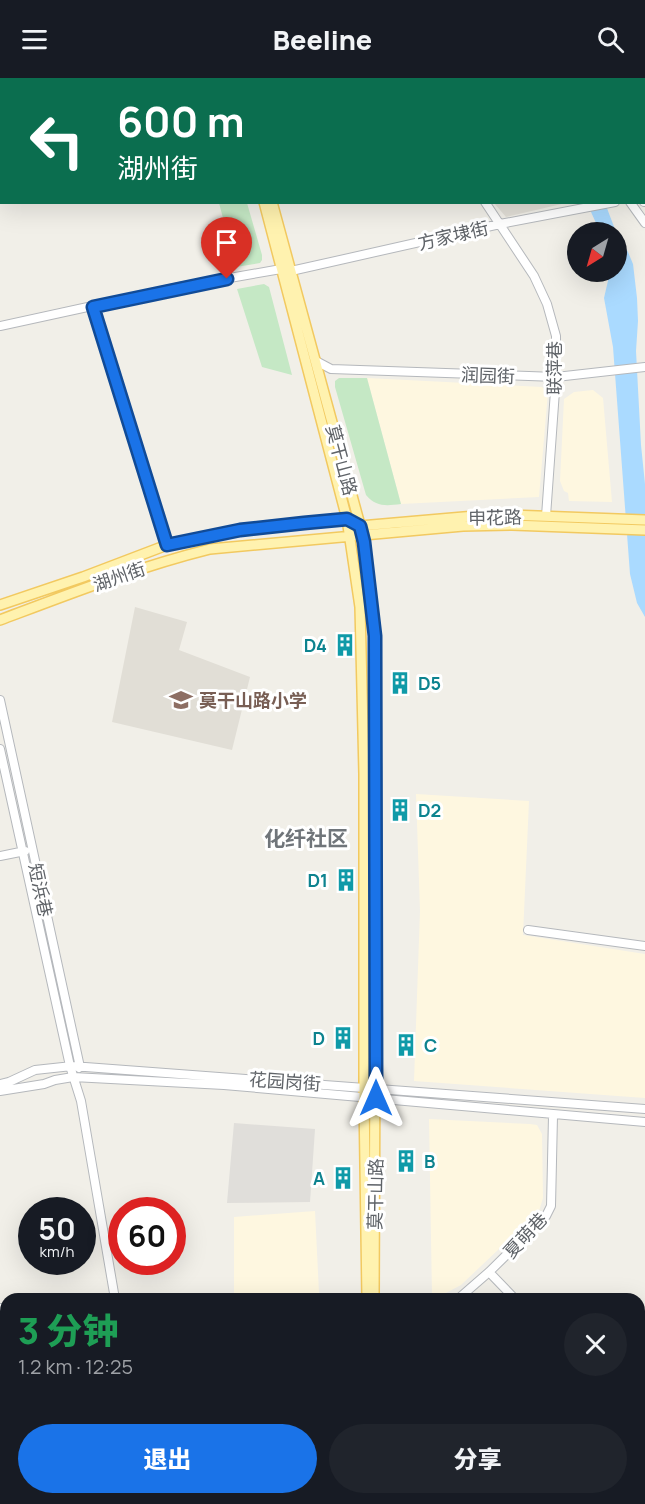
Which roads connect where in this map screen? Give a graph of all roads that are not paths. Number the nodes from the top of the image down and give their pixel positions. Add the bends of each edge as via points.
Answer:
1 (265, 204) edge
2 (272, 204) edge
3 (486, 204) edge
4 (604, 204) edge
5 (631, 204) edge
6 (645, 223) edge
7 (500, 224) junction
8 (286, 270) junction
9 (93, 307) junction
10 (0, 326) edge
11 (316, 361) junction
12 (643, 367) edge
13 (331, 369) junction
14 (556, 377) junction
15 (321, 380) junction
16 (546, 516) junction
17 (347, 519) junction
18 (645, 520) edge
19 (618, 525) junction
20 (645, 530) edge
21 (361, 531) junction
22 (350, 537) junction
23 (167, 545) junction
24 (0, 605) edge
25 (0, 620) edge
26 (0, 700) edge
27 (0, 749) edge
28 (32, 849) junction
29 (22, 851) junction
30 (0, 856) edge
31 (528, 930) dead end
32 (645, 946) edge
33 (70, 1066) junction
34 (80, 1066) junction
35 (73, 1077) junction
36 (7, 1085) edge
37 (364, 1088) junction
38 (0, 1091) edge
39 (376, 1093) junction
40 (364, 1099) junction
41 (645, 1108) edge
42 (553, 1116) junction
43 (645, 1122) edge
44 (489, 1272) junction
45 (114, 1293) edge
46 (367, 1293) edge
47 (374, 1293) edge
48 (465, 1293) edge
49 (508, 1293) edge

1 - 8 main road, 莫干山路
2 - 8 main road, 莫干山路
3 - 7 street, 联萍巷
4 - 7 street, 方家埭街
5 - 6 street
7 - 8 street, 方家埭街
7 - 14 street, 联萍巷 via 547,304 555,336
8 - 9 street, 方家埭街 via 184,286
8 - 11 main road, 莫干山路
8 - 17 main road, 莫干山路
9 - 10 street, 方家埭街
9 - 23 street
11 - 13 street, 润园街
11 - 15 main road, 莫干山路
12 - 14 street, 润园街
13 - 14 street, 润园街
13 - 15 street
14 - 16 street, 联萍巷
15 - 21 main road, 莫干山路
16 - 19 main road, 申花路
16 - 21 main road, 申花路 via 475,516
17 - 21 main road
17 - 22 main road, 莫干山路
17 - 23 main road, 湖州街 via 240,530
18 - 19 main road, 申花路
19 - 20 main road, 申花路
19 - 21 main road, 申花路
21 - 22 main road, 申花路
21 - 39 main road, 莫干山路 via 375,636
22 - 25 main road, 湖州街 via 210,549
22 - 37 main road, 莫干山路 via 362,653
23 - 24 main road, 湖州街
26 - 28 street, 短浜巷
27 - 29 street, 短浜巷
28 - 29 street
28 - 34 street, 短浜巷
29 - 30 street
29 - 33 street, 短浜巷
31 - 32 street
33 - 34 street, 花园岗街
33 - 35 street, 短浜巷
33 - 36 street, 花园岗街 via 34,1070
34 - 35 street
34 - 37 street, 花园岗街
35 - 36 street, 花园岗街 via 44,1084
35 - 40 street, 花园岗街 via 224,1085
35 - 45 street, 短浜巷 via 81,1101
36 - 38 street, 花园岗街
37 - 39 street, 花园岗街
37 - 40 main road, 莫干山路
39 - 40 street, 花园岗街
39 - 41 street, 花园岗街
39 - 42 street, 花园岗街
39 - 47 main road, 莫干山路
40 - 46 main road, 莫干山路
42 - 43 street, 花园岗街
42 - 44 street, 夏萌巷 via 551,1206 546,1216
44 - 48 street, 夏萌巷
44 - 49 street

